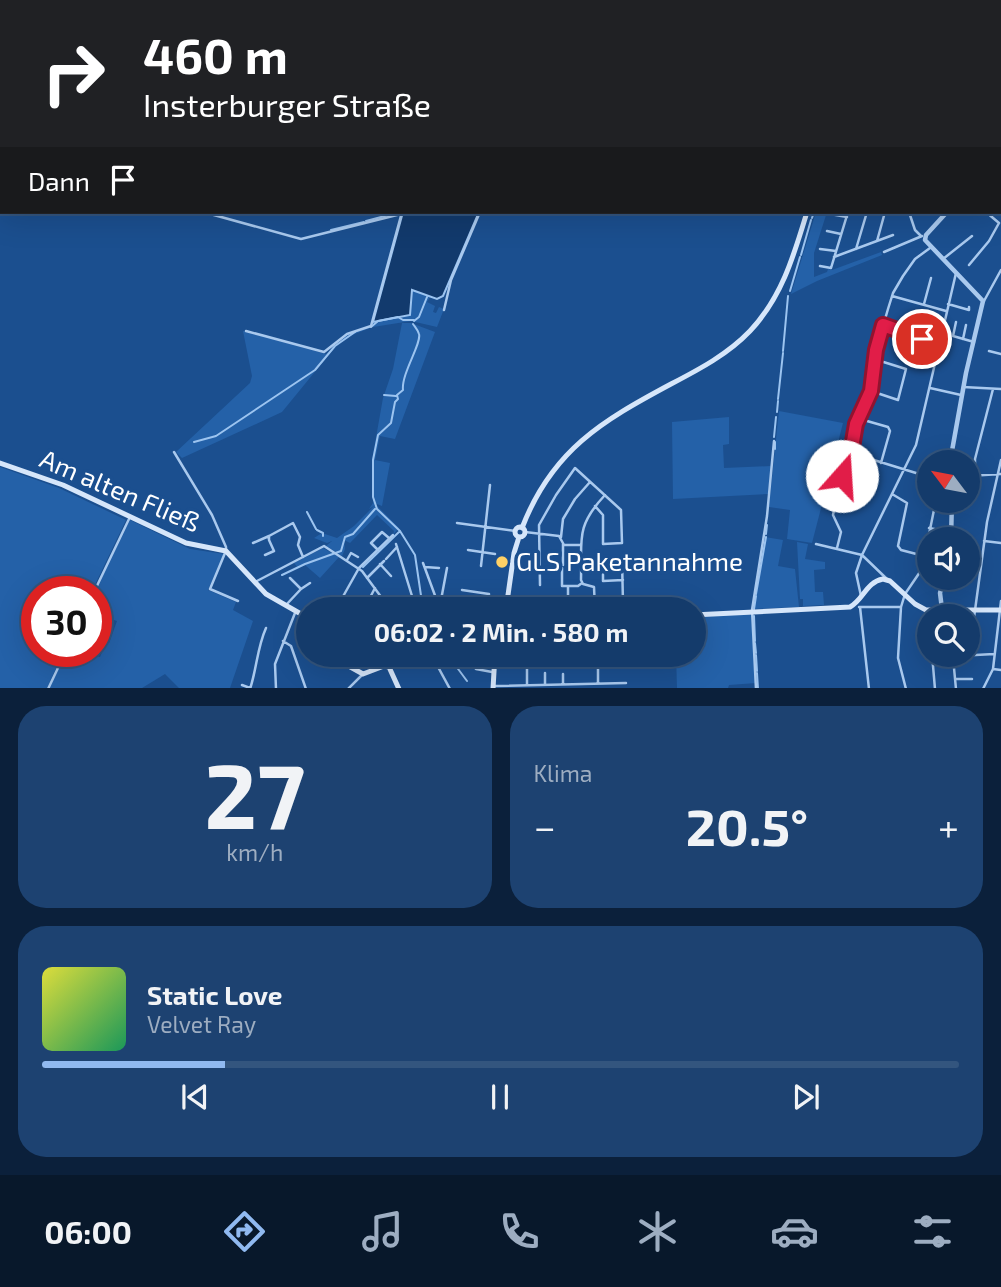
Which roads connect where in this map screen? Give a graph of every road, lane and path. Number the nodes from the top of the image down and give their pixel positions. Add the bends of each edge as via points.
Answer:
1 (210, 214) edge
2 (398, 214) edge
3 (402, 214) edge
4 (479, 214) edge
5 (806, 214) edge
6 (830, 214) dead end
7 (848, 214) edge
8 (866, 214) edge
9 (885, 214) edge
10 (910, 214) edge
11 (943, 214) edge
12 (847, 217) junction
13 (1000, 224) edge
14 (827, 231) dead end
15 (842, 234) junction
16 (893, 235) dead end
17 (972, 236) dead end
18 (923, 237) junction
19 (877, 241) junction
20 (930, 247) junction
21 (821, 249) dead end
22 (856, 249) junction
23 (836, 251) junction
24 (884, 252) dead end
25 (834, 257) junction
26 (943, 259) junction
27 (969, 265) dead end
28 (820, 266) dead end
29 (1001, 270) edge
30 (956, 272) junction
31 (932, 278) dead end
32 (892, 296) junction
33 (983, 301) junction
34 (924, 304) junction
35 (948, 304) junction
36 (969, 307) dead end
37 (444, 310) dead end
38 (947, 311) junction
39 (956, 322) dead end
40 (883, 325) junction
41 (966, 325) dead end
42 (246, 331) dead end
43 (926, 338) dead end
44 (963, 339) junction
45 (974, 342) junction
46 (989, 351) dead end
47 (1001, 354) edge
48 (876, 360) junction
49 (963, 387) junction
50 (930, 388) junction
51 (993, 388) junction
52 (1001, 389) edge
53 (871, 391) junction
54 (962, 395) junction
55 (859, 418) junction
56 (774, 441) dead end
57 (952, 450) edge
58 (977, 450) edge
59 (174, 452) dead end
60 (851, 453) junction
61 (1001, 460) edge
62 (0, 463) edge
63 (881, 463) junction
64 (904, 471) junction
65 (917, 474) edge
66 (999, 474) edge
67 (980, 476) edge
68 (590, 482) junction
69 (490, 485) dead end
70 (892, 494) junction
71 (605, 495) junction
72 (595, 506) junction
73 (130, 517) junction
74 (457, 523) dead end
75 (484, 527) junction
76 (520, 532) junction
77 (538, 533) junction
78 (393, 535) dead end
79 (269, 536) junction
80 (561, 537) junction
81 (389, 539) junction
82 (984, 541) junction
83 (253, 543) dead end
84 (1001, 543) edge
85 (563, 544) junction
86 (816, 544) dead end
87 (580, 545) junction
88 (836, 548) junction
89 (378, 550) junction
90 (468, 550) dead end
91 (225, 552) junction
92 (481, 552) junction
93 (495, 554) dead end
94 (917, 554) edge
95 (265, 555) dead end
96 (863, 555) junction
97 (303, 557) junction
98 (358, 557) dead end
99 (347, 560) junction
100 (622, 560) junction
101 (633, 560) dead end
102 (380, 564) junction
103 (481, 566) dead end
104 (359, 568) junction
105 (439, 568) dead end
106 (447, 568) dead end
107 (102, 576) edge
108 (390, 576) dead end
109 (290, 578) dead end
110 (367, 578) junction
111 (917, 578) edge
112 (623, 580) junction
113 (888, 580) junction
114 (603, 581) junction
115 (255, 582) junction
116 (310, 583) dead end
117 (582, 583) junction
118 (540, 585) dead end
119 (568, 586) junction
120 (594, 586) junction
121 (375, 588) junction
122 (301, 589) junction
123 (462, 590) dead end
124 (344, 595) joint
125 (861, 596) junction
126 (905, 596) junction
127 (348, 597) edge
128 (370, 597) edge
129 (381, 597) edge
130 (412, 597) edge
131 (436, 597) edge
132 (442, 597) edge
133 (489, 597) edge
134 (508, 597) edge
135 (568, 597) edge
136 (595, 597) edge
137 (623, 597) edge
138 (238, 601) dead end
139 (1001, 601) edge
140 (917, 604) edge
141 (976, 604) edge
142 (286, 605) junction
143 (858, 606) junction
144 (901, 607) junction
145 (296, 610) edge
146 (980, 610) edge
147 (1000, 610) edge
148 (296, 612) edge
149 (752, 612) junction
150 (706, 614) edge
151 (266, 628) dead end
152 (283, 640) junction
153 (980, 654) edge
154 (994, 654) junction
155 (58, 667) edge
156 (350, 667) edge
157 (378, 667) edge
158 (389, 667) edge
159 (438, 667) edge
160 (475, 667) edge
161 (494, 667) edge
162 (527, 667) edge
163 (598, 667) edge
164 (933, 667) edge
165 (955, 667) edge
166 (993, 669) junction
167 (1001, 670) edge
168 (493, 672) junction
169 (545, 673) dead end
170 (363, 674) junction
171 (563, 674) dead end
172 (954, 678) junction
173 (972, 679) dead end
174 (626, 683) dead end
175 (545, 684) junction
176 (598, 684) junction
177 (242, 685) dead end
178 (527, 685) junction
179 (562, 685) edge
180 (587, 686) edge
181 (493, 687) edge
182 (511, 687) edge
183 (539, 687) edge
184 (48, 688) edge
185 (250, 688) edge
186 (276, 688) edge
187 (306, 688) edge
188 (348, 688) edge
189 (399, 688) edge
190 (450, 688) edge
191 (756, 688) edge
192 (869, 688) edge
193 (906, 688) edge
194 (935, 688) edge
195 (956, 688) edge
196 (983, 688) edge

1 - 2 street via 301,239
3 - 42 street via 371,325 347,334 324,352
4 - 37 street via 451,280
5 - 76 main road via 783,282 752,329 715,360 590,432 556,467
6 - 12 street
7 - 12 street
8 - 22 street
9 - 19 street
10 - 18 street
11 - 18 street
12 - 15 street
13 - 27 street
14 - 15 street
15 - 23 street
16 - 19 street
17 - 26 street
18 - 20 street
18 - 24 street
19 - 22 street
20 - 26 street
20 - 32 street via 909,267
21 - 23 street
22 - 25 street
23 - 25 street
25 - 28 street via 831,268
26 - 30 street
29 - 33 street
30 - 33 street
30 - 35 street
31 - 34 street
32 - 34 street
32 - 40 street
33 - 45 street
34 - 38 street
35 - 36 street
35 - 38 street
38 - 50 street
39 - 44 street via 953,336
40 - 43 street
40 - 48 street
41 - 44 street
44 - 45 street
45 - 49 street
46 - 47 street
48 - 53 street
48 - 53 street via 906,369 898,400
49 - 51 street
49 - 54 street
50 - 54 street
50 - 64 street via 916,445
51 - 52 street
51 - 58 street
53 - 55 street
54 - 57 street
55 - 60 street
55 - 63 street via 890,430
56 - 149 street
59 - 91 street via 199,491
60 - 63 street
60 - 88 street via 833,515 841,532
61 - 66 street
62 - 73 main road, Am alten Fließ via 63,485
63 - 64 street
64 - 65 street
64 - 70 street
66 - 67 street
66 - 82 street
68 - 71 street
68 - 77 street via 575,468 541,519
68 - 80 street via 563,519
69 - 75 street
70 - 94 street via 907,503 898,546
70 - 96 street
71 - 72 street
71 - 72 street via 621,510 621,545 603,544 603,515
72 - 87 street via 582,526
73 - 91 main road, Am alten Fließ via 186,543
73 - 107 street
74 - 75 street
75 - 76 street
75 - 92 street
76 - 77 street
76 - 134 main road
77 - 80 street
77 - 118 street
78 - 81 street
79 - 83 street
79 - 95 street via 274,551
79 - 97 street via 293,523
80 - 85 street
81 - 89 street
81 - 89 street via 382,532 371,543
82 - 84 street
82 - 141 street
85 - 87 street
85 - 119 street via 562,586
86 - 88 street
87 - 117 street
88 - 96 street
89 - 104 street
90 - 92 street
91 - 115 main road
91 - 138 street via 209,589
92 - 93 street
92 - 103 street
96 - 113 street
96 - 125 street via 856,573
97 - 99 street via 324,546
97 - 115 street
98 - 99 street via 351,553
99 - 104 street
100 - 101 street
100 - 112 street
100 - 114 street via 603,560
102 - 108 street
102 - 110 street
102 - 130 street via 396,546
104 - 110 street
104 - 124 street
105 - 131 street via 424,565
106 - 132 street
109 - 122 street
110 - 121 street
111 - 126 street
112 - 114 street
112 - 137 street
113 - 125 main road via 873,582
113 - 126 main road
114 - 120 street
115 - 142 main road
116 - 122 street
117 - 119 street
117 - 120 street
119 - 135 street
120 - 136 street
121 - 128 street
121 - 129 street
122 - 142 street
123 - 133 street
124 - 127 street
125 - 143 main road
126 - 140 main road
126 - 144 street
139 - 147 street
142 - 145 main road
143 - 144 street
143 - 149 main road
143 - 192 street
144 - 193 street via 898,657
146 - 147 main road
147 - 154 street
148 - 152 street
149 - 150 main road
149 - 191 street
151 - 185 street
152 - 186 street via 274,667
152 - 187 street via 291,646
153 - 154 street
154 - 166 street
155 - 184 street
156 - 170 main road
157 - 170 main road
158 - 189 main road
159 - 190 street
160 - 168 street
161 - 168 main road
162 - 178 street
163 - 176 street
164 - 194 street
165 - 172 street
166 - 167 street
166 - 196 street
168 - 181 main road
169 - 175 street
170 - 188 street
171 - 179 street
172 - 173 street
172 - 195 street
174 - 176 street
175 - 179 street
175 - 183 street
176 - 180 street
177 - 185 street
178 - 182 street
178 - 183 street
179 - 180 street
181 - 182 street

